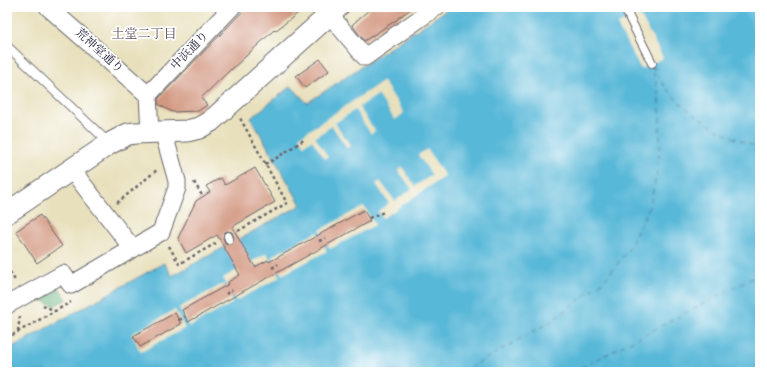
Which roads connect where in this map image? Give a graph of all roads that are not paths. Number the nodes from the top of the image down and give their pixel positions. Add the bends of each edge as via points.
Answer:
1 (48, 7) edge
2 (232, 7) edge
3 (436, 7) edge
4 (624, 7) edge
5 (334, 11) edge
6 (7, 46) edge
7 (652, 63) dead end
8 (148, 95) junction
9 (156, 132) junction
10 (109, 144) junction
11 (71, 169) junction
12 (7, 213) edge
13 (133, 249) junction
14 (7, 305) edge

1 - 8 street, 荒神堂通り
2 - 8 street, 中浜通り
3 - 5 street via 365,57
4 - 7 lane
5 - 9 street via 211,121 187,131
6 - 10 lane
8 - 9 street
9 - 10 street via 128,134
9 - 13 street via 170,158 177,188 161,232
10 - 11 street
11 - 12 street
11 - 13 street
13 - 14 street via 71,285 63,274

